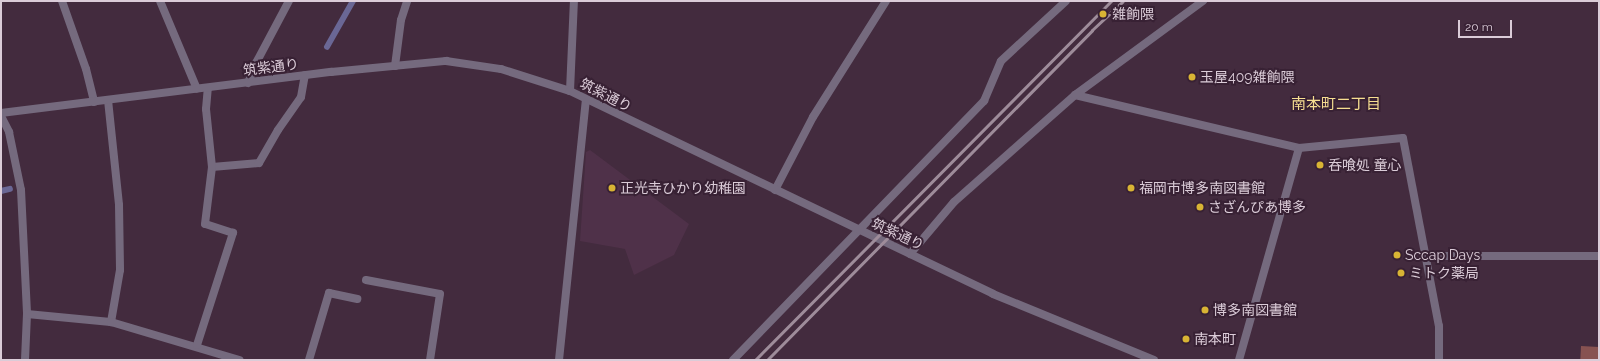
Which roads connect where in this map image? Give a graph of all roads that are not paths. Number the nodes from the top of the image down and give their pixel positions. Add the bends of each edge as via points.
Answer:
1 (62, 1) edge
2 (160, 1) edge
3 (289, 1) edge
4 (407, 1) edge
5 (574, 1) edge
6 (886, 1) edge
7 (1066, 1) edge
8 (1204, 1) edge
9 (395, 66) junction
10 (305, 75) junction
11 (248, 83) junction
12 (208, 88) junction
13 (197, 89) junction
14 (570, 92) junction
15 (1075, 95) junction
16 (108, 100) junction
17 (586, 100) junction
18 (94, 102) junction
19 (1, 113) edge
20 (1, 116) edge
21 (1299, 148) junction
22 (212, 167) junction
23 (775, 190) junction
24 (860, 231) junction
25 (910, 254) junction
26 (1427, 256) junction
27 (1599, 256) edge
28 (366, 280) dead end
29 (357, 300) dead end
30 (27, 314) junction
31 (112, 322) junction
32 (197, 346) junction
33 (25, 360) edge
34 (239, 360) edge
35 (309, 360) edge
36 (430, 360) edge
37 (559, 360) edge
38 (733, 360) edge
39 (1154, 360) edge
40 (1239, 360) edge
41 (1439, 360) edge

1 - 18 street via 86,69
2 - 13 street
3 - 11 street
4 - 9 street
5 - 14 street
6 - 23 street via 813,117
7 - 24 street via 1002,61 984,101
8 - 15 street
9 - 10 street, 筑紫通り
9 - 14 street, 筑紫通り via 446,61 475,64
10 - 11 street, 筑紫通り
10 - 22 street via 302,97 258,163
11 - 12 street, 筑紫通り
12 - 13 street, 筑紫通り
12 - 22 street via 206,109
13 - 16 street, 筑紫通り
14 - 17 street, 筑紫通り
15 - 21 street
15 - 25 street via 954,202
16 - 18 street, 筑紫通り
16 - 31 street via 119,205 120,262
17 - 23 street, 筑紫通り
17 - 37 street
18 - 19 street, 筑紫通り
20 - 30 street via 9,132 21,190
21 - 26 street via 1403,138
21 - 40 street
22 - 32 street via 205,224 233,233
23 - 24 street, 筑紫通り
24 - 25 street, 筑紫通り
24 - 38 street
25 - 39 street, 筑紫通り via 993,294
26 - 27 street
26 - 41 street via 1440,326
28 - 36 street via 440,294
29 - 35 street via 329,293
30 - 31 street
30 - 33 street
31 - 32 street
32 - 34 street

